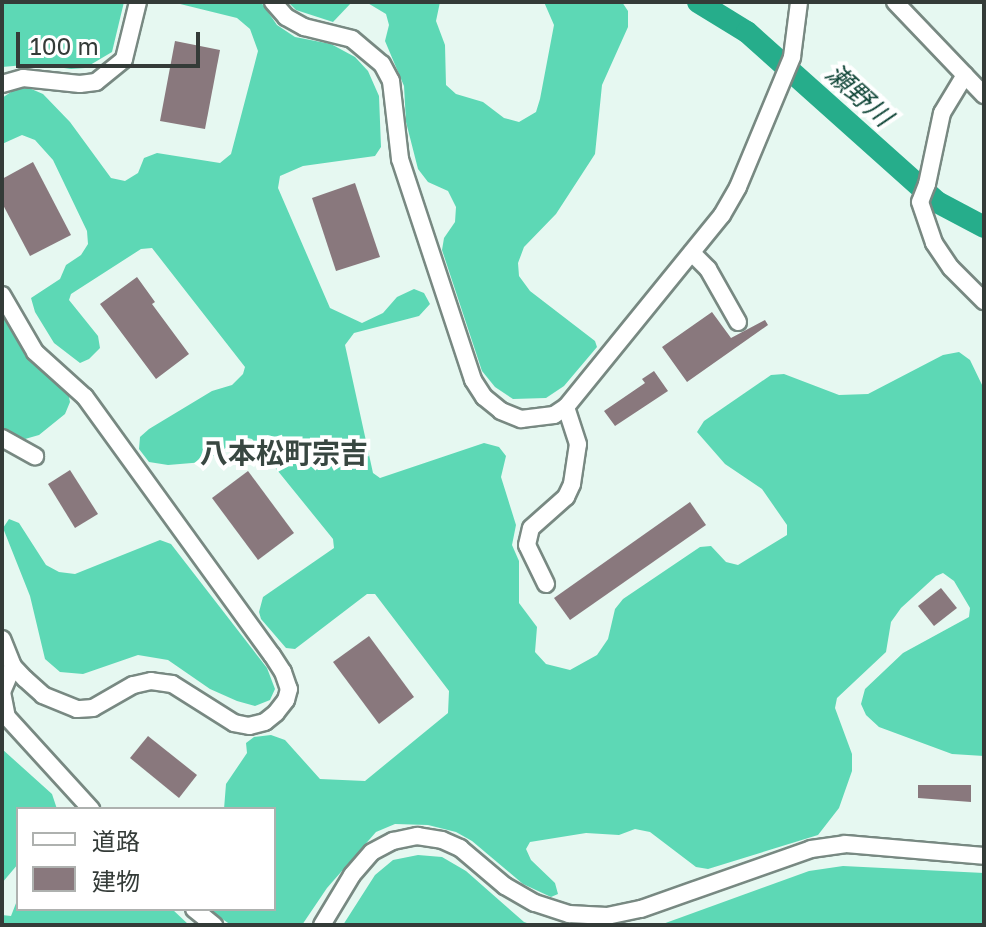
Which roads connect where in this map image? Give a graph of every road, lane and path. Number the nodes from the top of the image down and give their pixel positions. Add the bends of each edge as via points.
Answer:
1 (138, 2) edge
2 (273, 2) edge
3 (799, 2) edge
4 (895, 2) edge
5 (965, 75) junction
6 (2, 84) edge
7 (984, 95) edge
8 (692, 253) junction
9 (2, 295) edge
10 (984, 301) edge
11 (738, 322) dead end
12 (566, 407) junction
13 (2, 438) edge
14 (35, 456) dead end
15 (546, 584) dead end
16 (2, 639) edge
17 (13, 666) junction
18 (89, 807) edge
19 (984, 856) edge
20 (196, 911) edge
21 (214, 925) edge
22 (322, 925) edge

1 - 6 lane via 124,59 96,82 23,78
2 - 12 lane via 304,27 352,39 371,51 391,81 400,159 473,380 484,397 521,419 540,419
3 - 8 lane via 792,57 738,187
4 - 5 lane
5 - 7 lane
5 - 10 lane via 942,113 920,202 934,243
8 - 11 lane via 708,269
8 - 12 lane
9 - 17 lane via 35,352 85,397 272,655 289,689 276,713 249,726 234,723 172,684 151,681 93,708 77,709 43,695
12 - 15 lane via 578,444 572,484 566,497 531,528 527,545
13 - 14 lane
16 - 17 lane
17 - 18 lane via 2,692 7,717
19 - 22 lane via 845,844 811,849 607,916 569,914 535,903 505,886 460,848 417,836 372,852
20 - 21 lane

